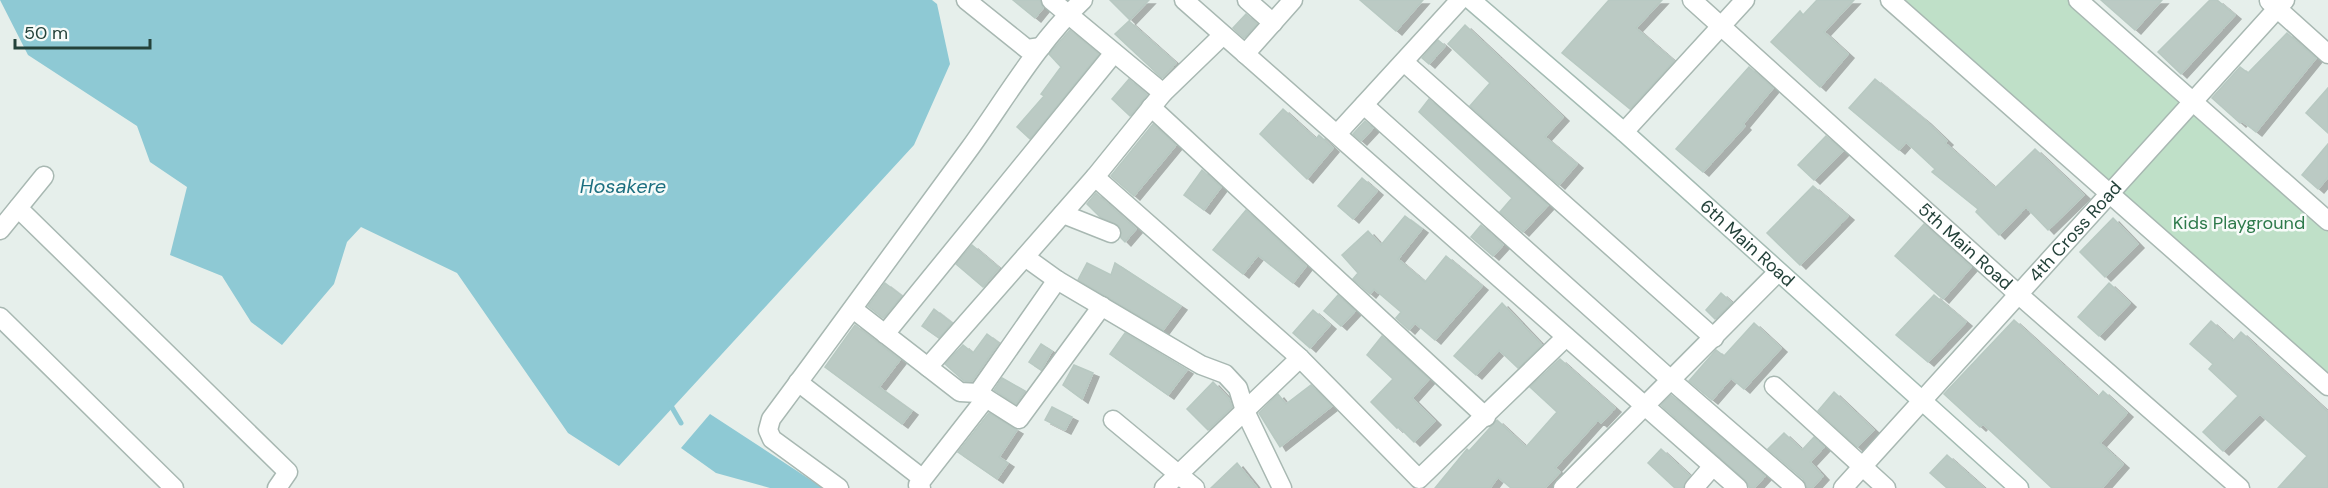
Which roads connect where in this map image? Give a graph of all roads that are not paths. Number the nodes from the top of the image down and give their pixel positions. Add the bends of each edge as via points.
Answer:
1 (966, 0) edge
2 (1051, 0) edge
3 (1083, 0) edge
4 (1184, 0) edge
5 (1247, 0) edge
6 (1293, 0) edge
7 (1460, 0) edge
8 (1471, 0) edge
9 (1692, 0) edge
10 (1745, 0) edge
11 (1890, 0) edge
12 (2078, 0) edge
13 (2277, 3) edge
14 (1068, 14) junction
15 (1273, 23) junction
16 (1721, 26) junction
17 (1223, 35) junction
18 (1041, 47) junction
19 (1114, 53) junction
20 (1245, 54) junction
21 (2328, 54) edge
22 (1404, 62) junction
23 (1157, 100) junction
24 (2193, 102) junction
25 (1364, 105) junction
26 (1624, 132) junction
27 (1337, 134) junction
28 (44, 176) dead end
29 (1095, 177) junction
30 (2110, 192) junction
31 (18, 208) junction
32 (1063, 214) junction
33 (2328, 221) edge
34 (0, 230) edge
35 (1111, 233) dead end
36 (1025, 257) junction
37 (1778, 272) junction
38 (1057, 280) junction
39 (2018, 294) junction
40 (1102, 306) junction
41 (853, 309) junction
42 (0, 317) edge
43 (885, 334) junction
44 (1566, 337) junction
45 (1714, 338) junction
46 (1300, 358) junction
47 (928, 366) junction
48 (1671, 380) junction
49 (798, 382) junction
50 (1774, 386) dead end
51 (2328, 386) edge
52 (982, 395) junction
53 (1921, 401) junction
54 (1645, 406) junction
55 (1245, 411) junction
56 (1486, 417) junction
57 (1113, 420) dead end
58 (1713, 466) junction
59 (1862, 466) junction
60 (1179, 472) junction
61 (920, 481) edge
62 (1419, 484) edge
63 (174, 488) edge
64 (277, 488) edge
65 (839, 488) edge
66 (1164, 488) edge
67 (1195, 488) edge
68 (1282, 488) edge
69 (1563, 488) edge
70 (1694, 488) edge
71 (1738, 488) edge
72 (1796, 488) edge
73 (1843, 488) edge
74 (1886, 488) edge
75 (2019, 488) edge
76 (2240, 488) edge

1 - 18 street via 1027,50
2 - 14 street
3 - 14 street
4 - 17 street
5 - 15 street
6 - 15 street
7 - 22 street
8 - 26 street, 6th Main Road
9 - 16 street, 5th Main Road
10 - 16 street
11 - 30 street
12 - 24 street
13 - 21 street
13 - 24 street, 4th Cross Road
14 - 18 street
14 - 19 street
15 - 20 street
16 - 26 street
16 - 39 street, 5th Main Road
17 - 20 street
17 - 23 street
18 - 41 street
19 - 23 street
19 - 43 street
20 - 27 street
22 - 25 street
22 - 45 street
23 - 29 street
23 - 56 street
24 - 30 street, 4th Cross Road
24 - 33 street
25 - 27 street
25 - 48 street
26 - 37 street, 6th Main Road
27 - 44 street
28 - 31 street
29 - 32 street
29 - 46 street
30 - 39 street, 4th Cross Road
30 - 51 street
31 - 34 street
31 - 64 street via 288,472
32 - 35 street
32 - 36 street
36 - 38 street
36 - 47 street
37 - 45 street
37 - 53 street, 6th Main Road
38 - 40 street
38 - 52 street
39 - 53 street, 4th Cross Road
39 - 76 street, 5th Main Road
40 - 52 street via 1018,419
40 - 55 street via 1201,365 1225,374 1238,388
41 - 43 street
41 - 49 street
42 - 63 street
43 - 47 street
44 - 54 street
44 - 56 street
45 - 48 street
46 - 55 street
46 - 62 street
47 - 52 street via 960,392
48 - 54 street
48 - 72 street
49 - 61 street
49 - 65 street via 771,419 768,430 772,440
50 - 59 street
52 - 61 street via 918,485
53 - 59 street, 4th Cross Road
53 - 75 street, 6th Main Road
54 - 58 street
54 - 69 street
55 - 60 street
55 - 68 street
56 - 62 street
57 - 60 street
58 - 70 street
58 - 71 street
59 - 73 street, 4th Cross Road
59 - 74 street
60 - 66 street
60 - 67 street

